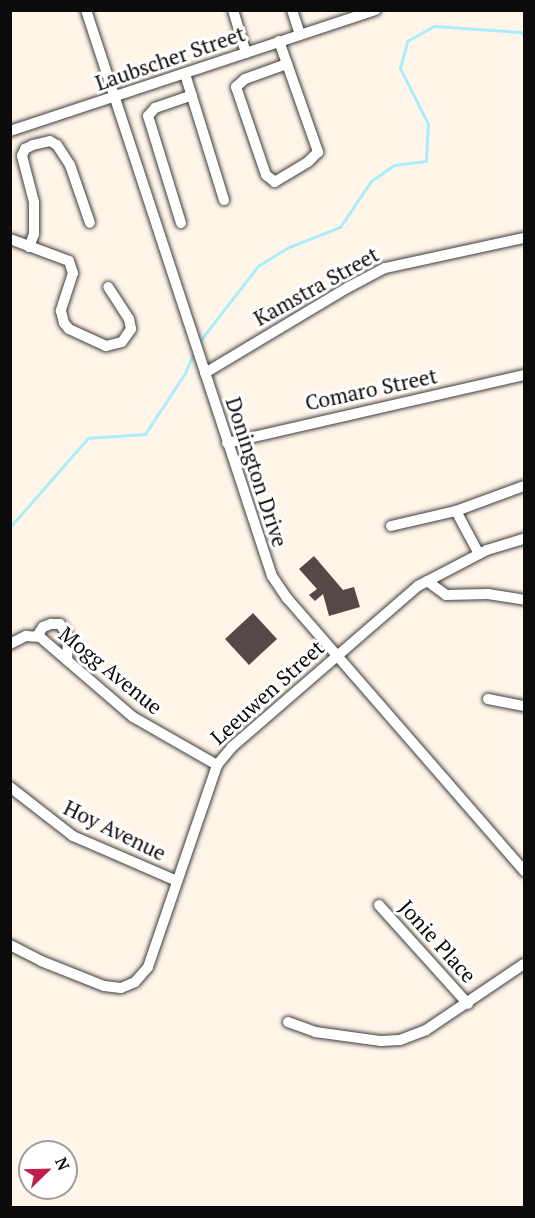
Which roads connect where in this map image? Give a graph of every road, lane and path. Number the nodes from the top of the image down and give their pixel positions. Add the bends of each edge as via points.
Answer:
1 (86, 10) edge
2 (233, 10) edge
3 (292, 10) edge
4 (376, 10) edge
5 (300, 35) junction
6 (279, 41) junction
7 (246, 53) junction
8 (287, 64) junction
9 (185, 74) junction
10 (192, 96) junction
11 (114, 98) junction
12 (10, 132) edge
13 (224, 200) dead end
14 (90, 223) dead end
15 (181, 223) dead end
16 (525, 238) edge
17 (10, 239) edge
18 (29, 247) junction
19 (108, 287) dead end
20 (204, 369) junction
21 (525, 375) edge
22 (227, 442) junction
23 (525, 486) edge
24 (456, 511) junction
25 (391, 526) dead end
26 (525, 539) edge
27 (478, 554) junction
28 (427, 581) junction
29 (525, 600) edge
30 (37, 636) junction
31 (10, 644) edge
32 (336, 655) junction
33 (67, 660) junction
34 (488, 699) dead end
35 (525, 706) edge
36 (217, 765) junction
37 (10, 787) edge
38 (525, 871) edge
39 (177, 881) junction
40 (379, 905) dead end
41 (10, 945) edge
42 (525, 964) edge
43 (468, 1004) junction
44 (288, 1022) dead end

1 - 11 street, Donington Drive
2 - 7 street
3 - 5 street
4 - 5 street, Laubscher Street
5 - 6 street, Laubscher Street
6 - 7 street, Laubscher Street
6 - 8 street
7 - 9 street, Laubscher Street
8 - 8 street via 318,152 274,182 266,175 236,87 245,79
9 - 10 street
9 - 11 street, Laubscher Street
10 - 13 street
10 - 15 street via 155,108 148,116
11 - 12 street, Laubscher Street
11 - 20 street, Donington Drive
14 - 18 street via 70,165 57,145 47,141 33,145 22,156 34,202 34,234
16 - 20 street, Kamstra Street via 385,268
17 - 18 street
18 - 19 street via 71,264 62,320 69,328 106,346 122,342 131,329 129,319
20 - 22 street, Donington Drive
21 - 22 street, Comaro Street
22 - 32 street, Donington Drive via 272,576
23 - 24 street
24 - 25 street
24 - 27 street
26 - 27 street, Leeuwen Street
27 - 28 street, Leeuwen Street
28 - 29 street via 446,595 488,594
28 - 32 street, Leeuwen Street
30 - 31 street, Mogg Avenue via 26,636
30 - 33 street, Mogg Avenue
30 - 33 street via 43,627 60,624 68,636
32 - 36 street, Leeuwen Street via 243,736
32 - 38 street, Donington Drive
33 - 36 street, Mogg Avenue via 133,717
34 - 35 street
36 - 39 street, Leeuwen Street
37 - 39 street, Hoy Avenue via 73,836
39 - 41 street, Leeuwen Street via 148,967 131,985 109,987
40 - 43 street, Jonie Place
42 - 43 street
43 - 44 street via 426,1030 400,1040 315,1032

